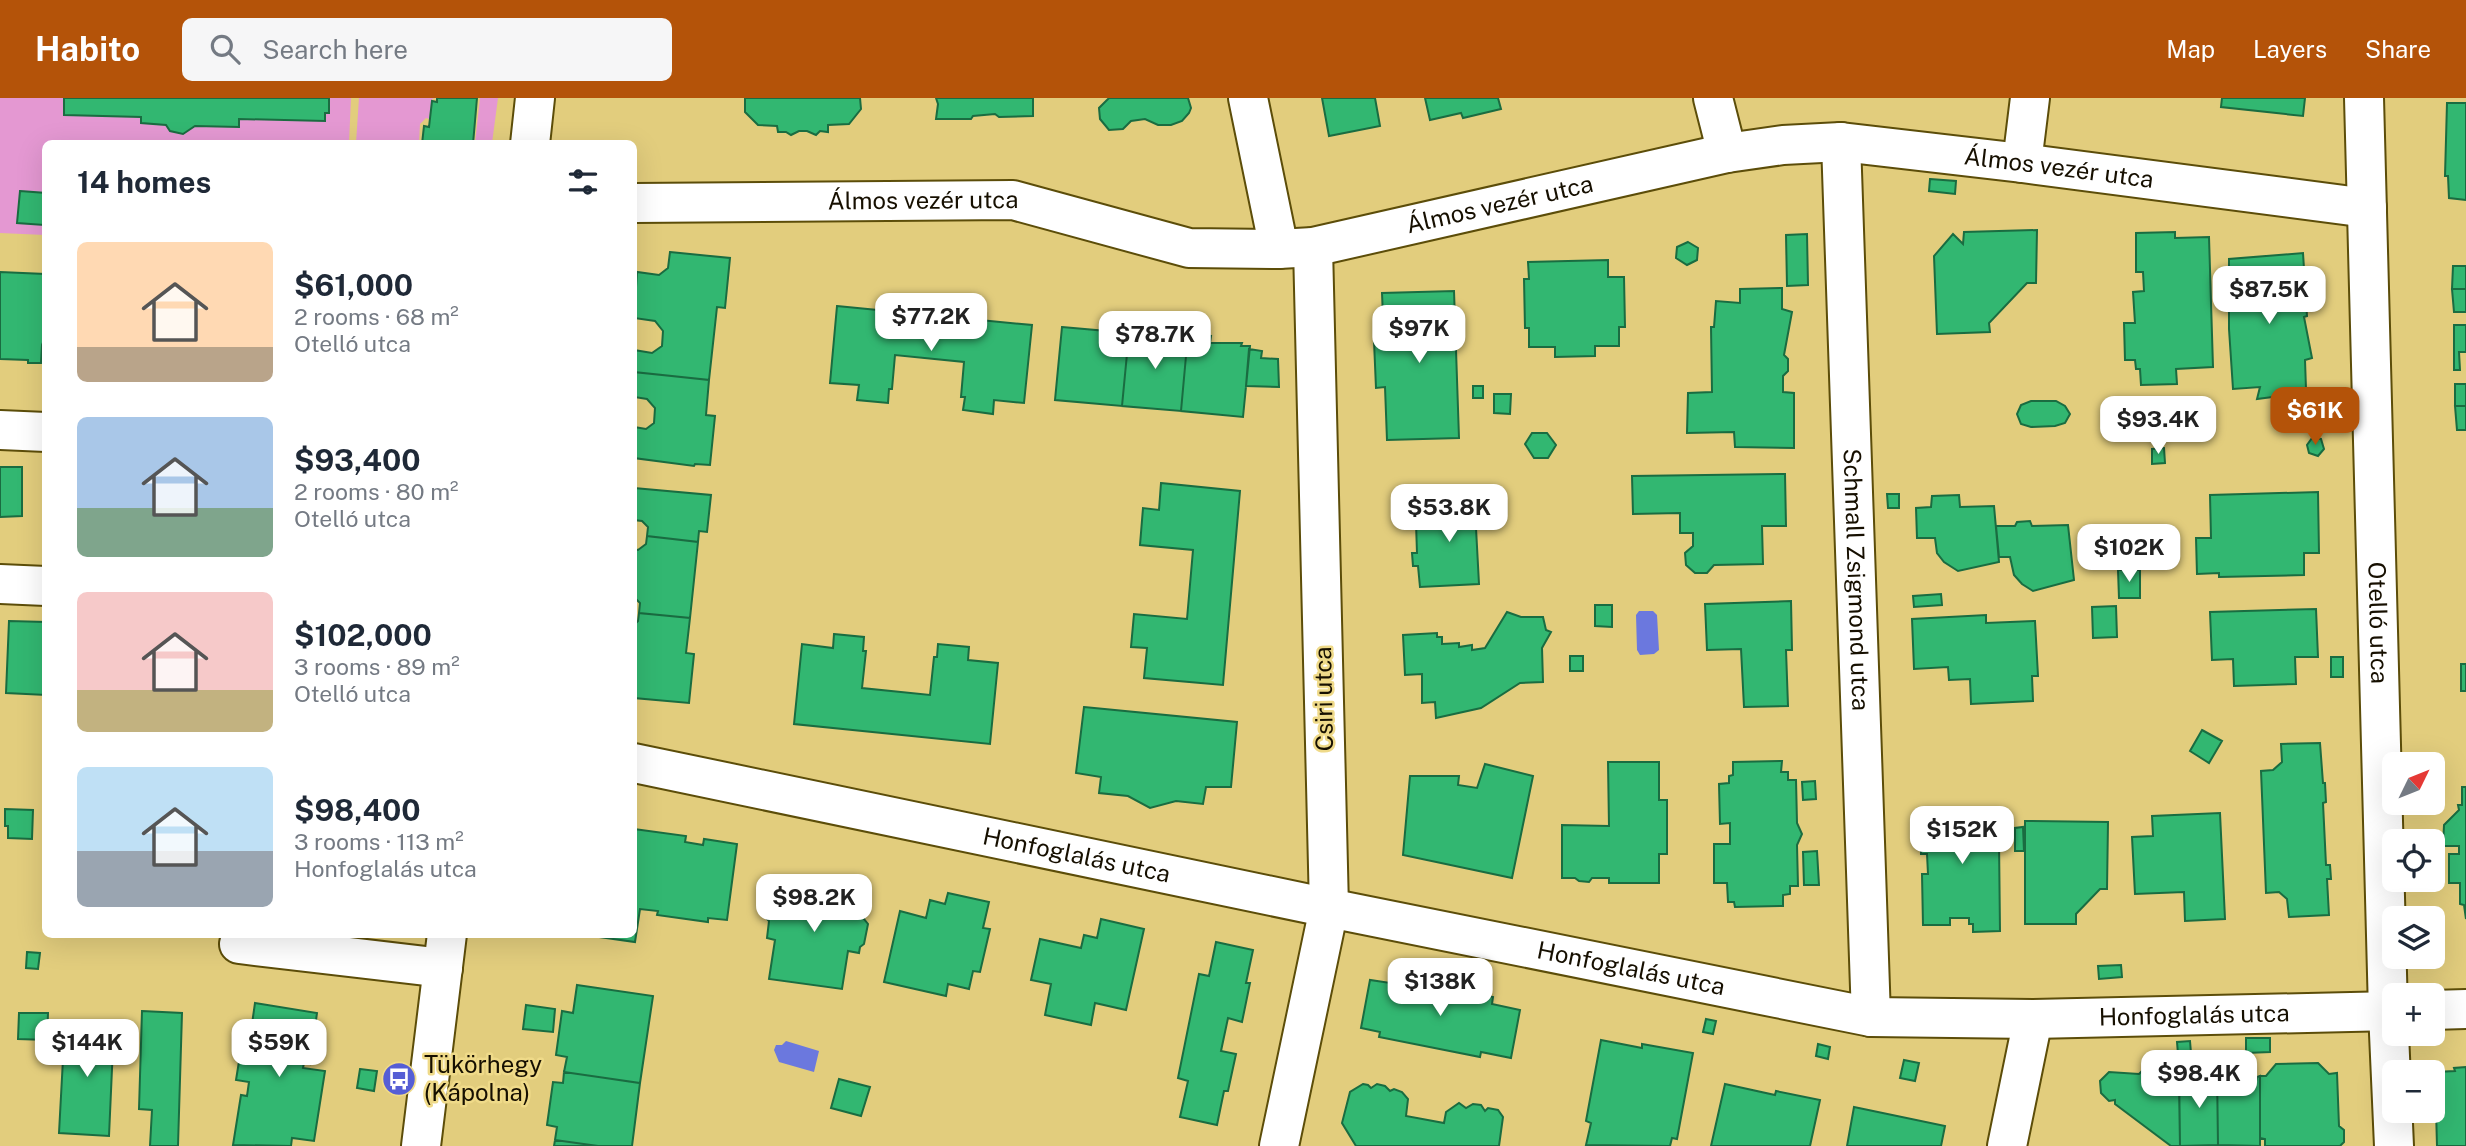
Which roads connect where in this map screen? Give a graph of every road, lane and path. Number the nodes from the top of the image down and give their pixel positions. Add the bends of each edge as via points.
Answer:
1 (535, 98) edge
2 (1248, 98) edge
3 (1713, 98) edge
4 (2030, 98) edge
5 (2364, 98) edge
6 (530, 140) edge
7 (1841, 142) junction
8 (1727, 153) junction
9 (2022, 163) junction
10 (637, 203) edge
11 (2367, 208) junction
12 (1296, 248) junction
13 (0, 430) edge
14 (42, 432) edge
15 (0, 584) edge
16 (42, 586) edge
17 (637, 764) edge
18 (1329, 908) junction
19 (239, 944) dead end
20 (445, 951) edge
21 (2390, 983) edge
22 (2466, 1009) edge
23 (2445, 1010) edge
24 (2382, 1011) edge
25 (1871, 1017) junction
26 (2033, 1018) junction
27 (2392, 1046) edge
28 (421, 1146) edge
29 (1279, 1146) edge
30 (2007, 1146) edge
31 (2394, 1146) edge

1 - 6 street
2 - 12 street, Csiri utca
3 - 8 street
4 - 9 street
5 - 11 street, Otelló utca
7 - 8 street, Álmos vezér utca
7 - 9 street, Álmos vezér utca
7 - 25 street, Schmall Zsigmond utca
8 - 12 street, Álmos vezér utca
9 - 11 street, Álmos vezér utca
10 - 12 street, Álmos vezér utca via 1013,200 1189,248
11 - 21 street, Otelló utca
12 - 18 street, Csiri utca
13 - 14 street
15 - 16 street
17 - 18 street, Honfoglalás utca
18 - 25 street, Honfoglalás utca
18 - 29 street, Csiri utca
19 - 20 street
20 - 28 street
22 - 23 street
24 - 26 street, Honfoglalás utca
25 - 26 street, Honfoglalás utca
26 - 30 street
27 - 31 street, Otelló utca

